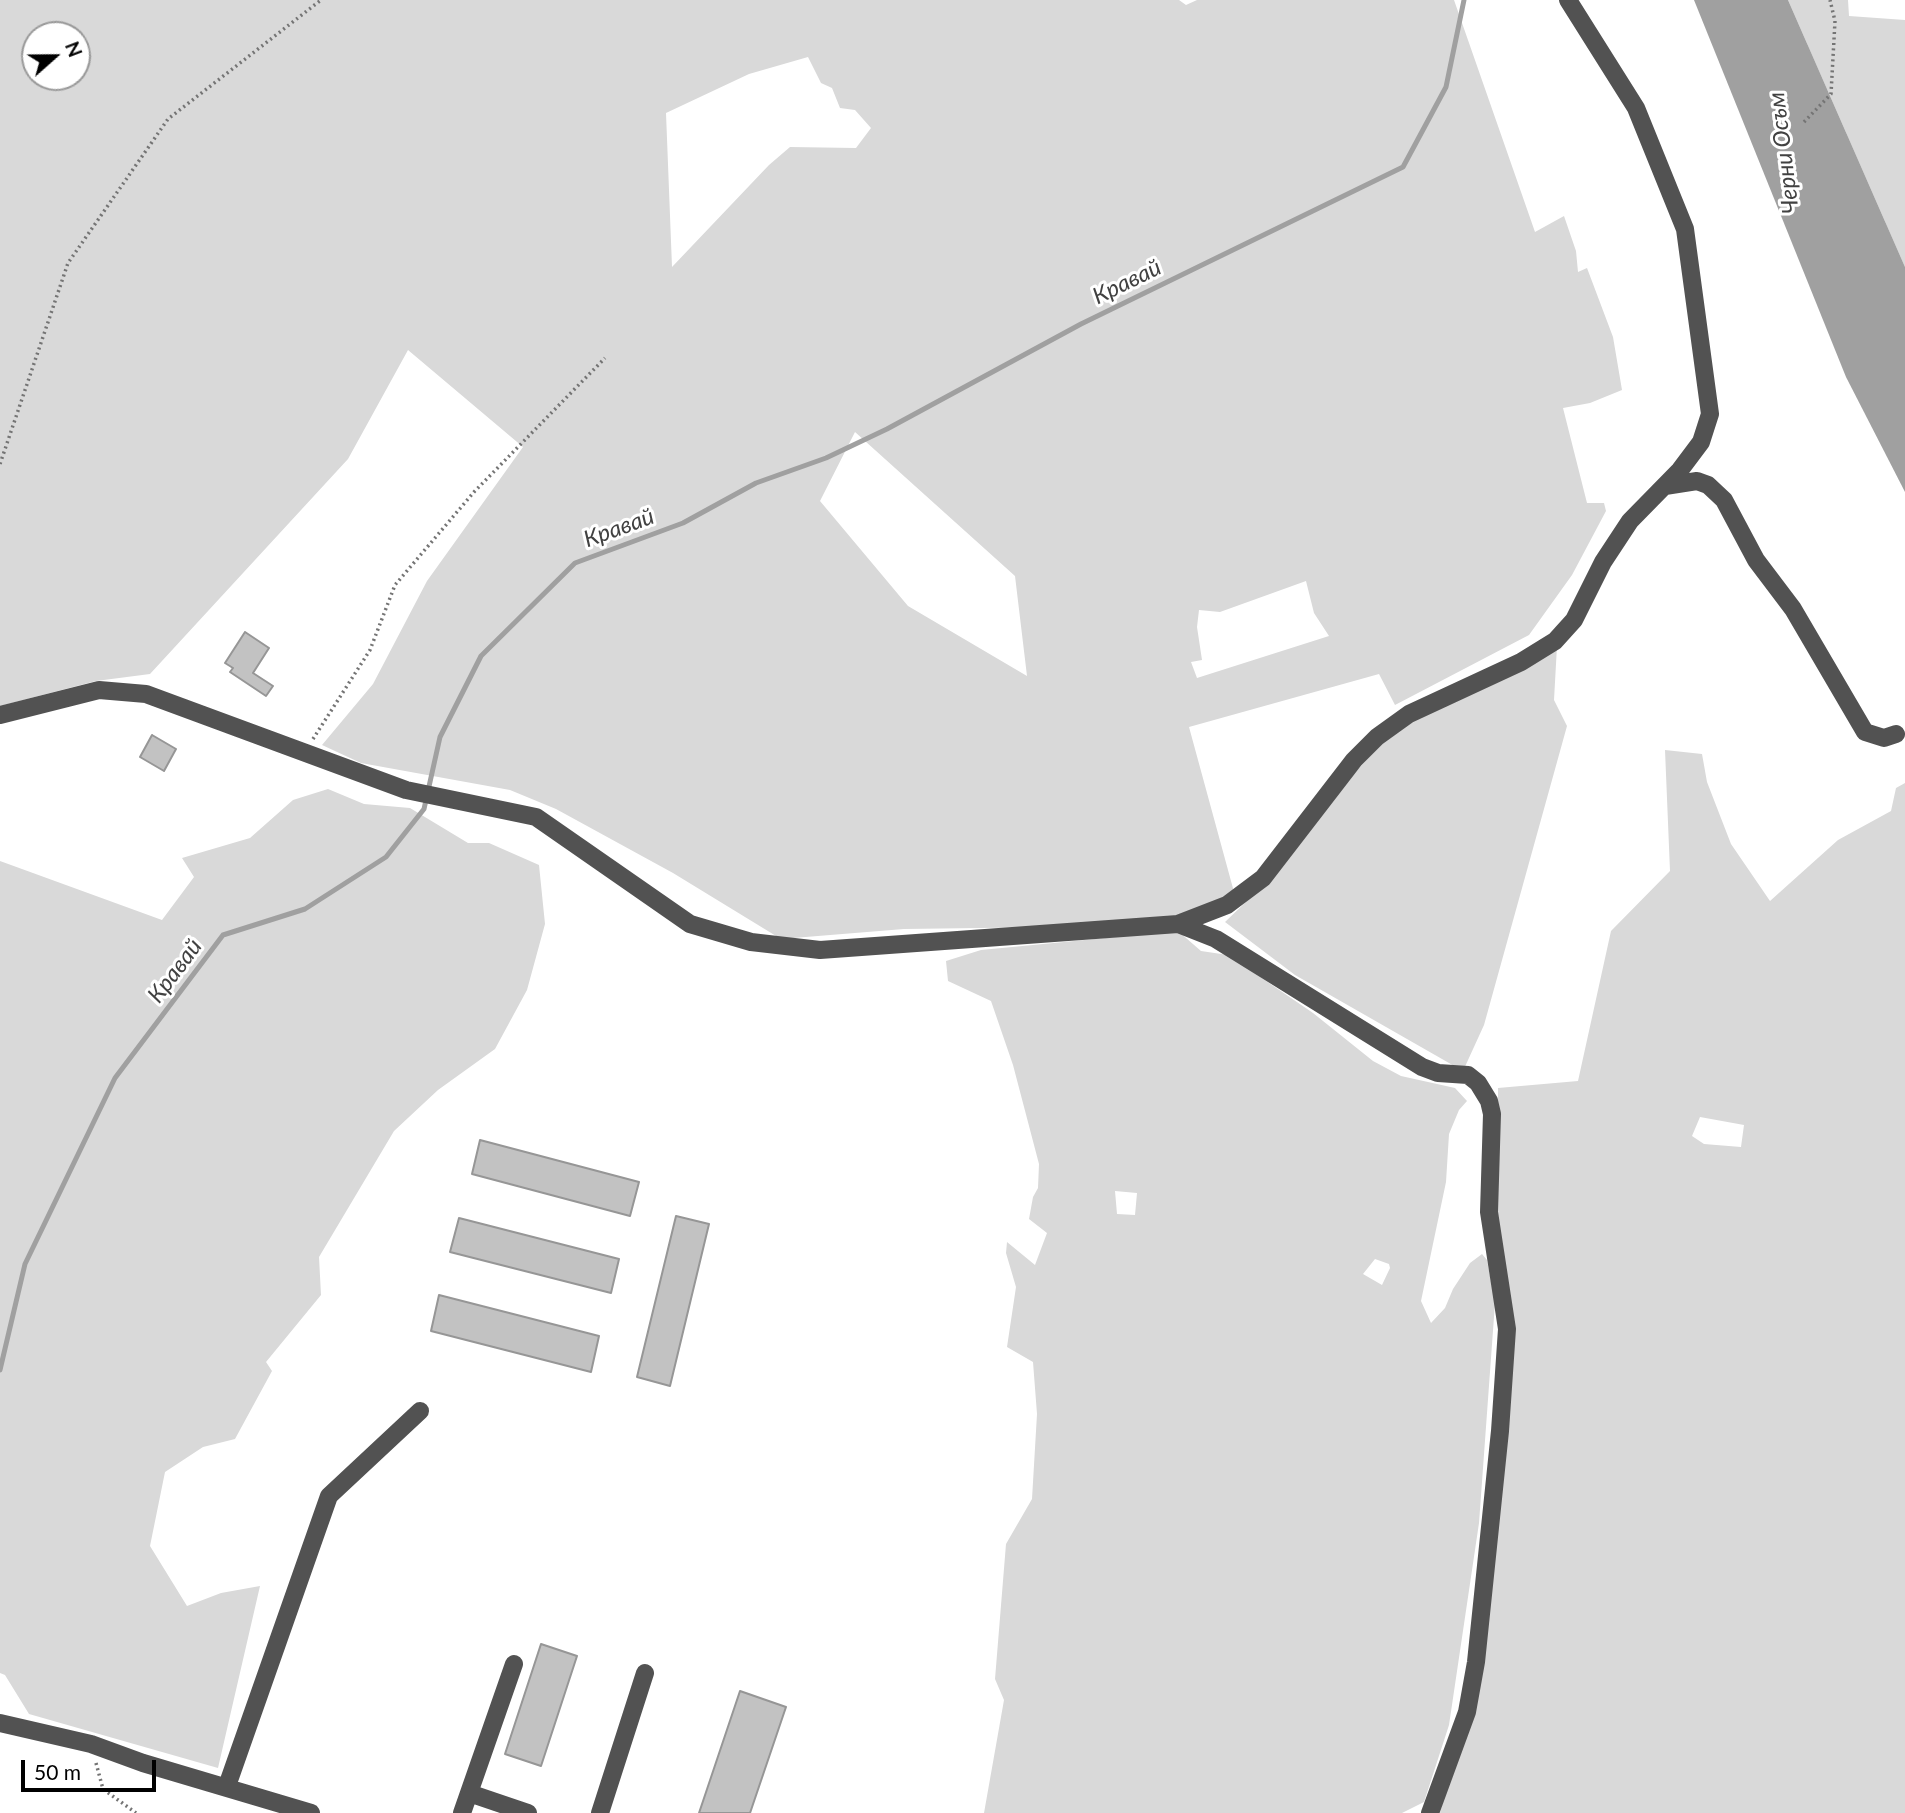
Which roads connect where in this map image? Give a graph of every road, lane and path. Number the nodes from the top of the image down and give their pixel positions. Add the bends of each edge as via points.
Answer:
1 (321, 0) edge
2 (1568, 0) edge
3 (1830, 0) edge
4 (1804, 122) dead end
5 (605, 358) dead end
6 (0, 464) edge
7 (1665, 486) junction
8 (0, 715) edge
9 (1896, 734) dead end
10 (305, 752) junction
11 (1178, 924) junction
12 (420, 1411) dead end
13 (514, 1664) dead end
14 (645, 1673) dead end
15 (0, 1723) edge
16 (91, 1744) junction
17 (226, 1786) junction
18 (469, 1793) junction
19 (136, 1813) edge
20 (311, 1813) edge
21 (462, 1813) edge
22 (528, 1813) edge
23 (600, 1813) edge
24 (1430, 1813) edge

1 - 6 path via 167,120 83,241 68,263
2 - 7 street via 1636,108 1685,229 1710,414 1700,442
3 - 4 path via 1835,20 1831,94
5 - 10 path via 474,492 395,585 370,650
7 - 9 street via 1697,481 1724,500 1756,560 1793,609 1865,732 1884,738
7 - 11 street via 1630,521 1574,620 1555,641 1409,715 1377,737 1263,878 1227,905
8 - 10 street via 99,690 146,694
10 - 11 street via 406,790 536,817 690,924 751,942 820,950
11 - 24 street via 1216,939 1422,1067 1468,1075 1489,1101 1489,1212 1507,1329 1500,1431 1467,1712
12 - 17 street via 329,1496
13 - 18 street
14 - 23 street
15 - 16 street
16 - 17 street
16 - 19 path via 103,1789
17 - 20 street
18 - 21 street
18 - 22 street

